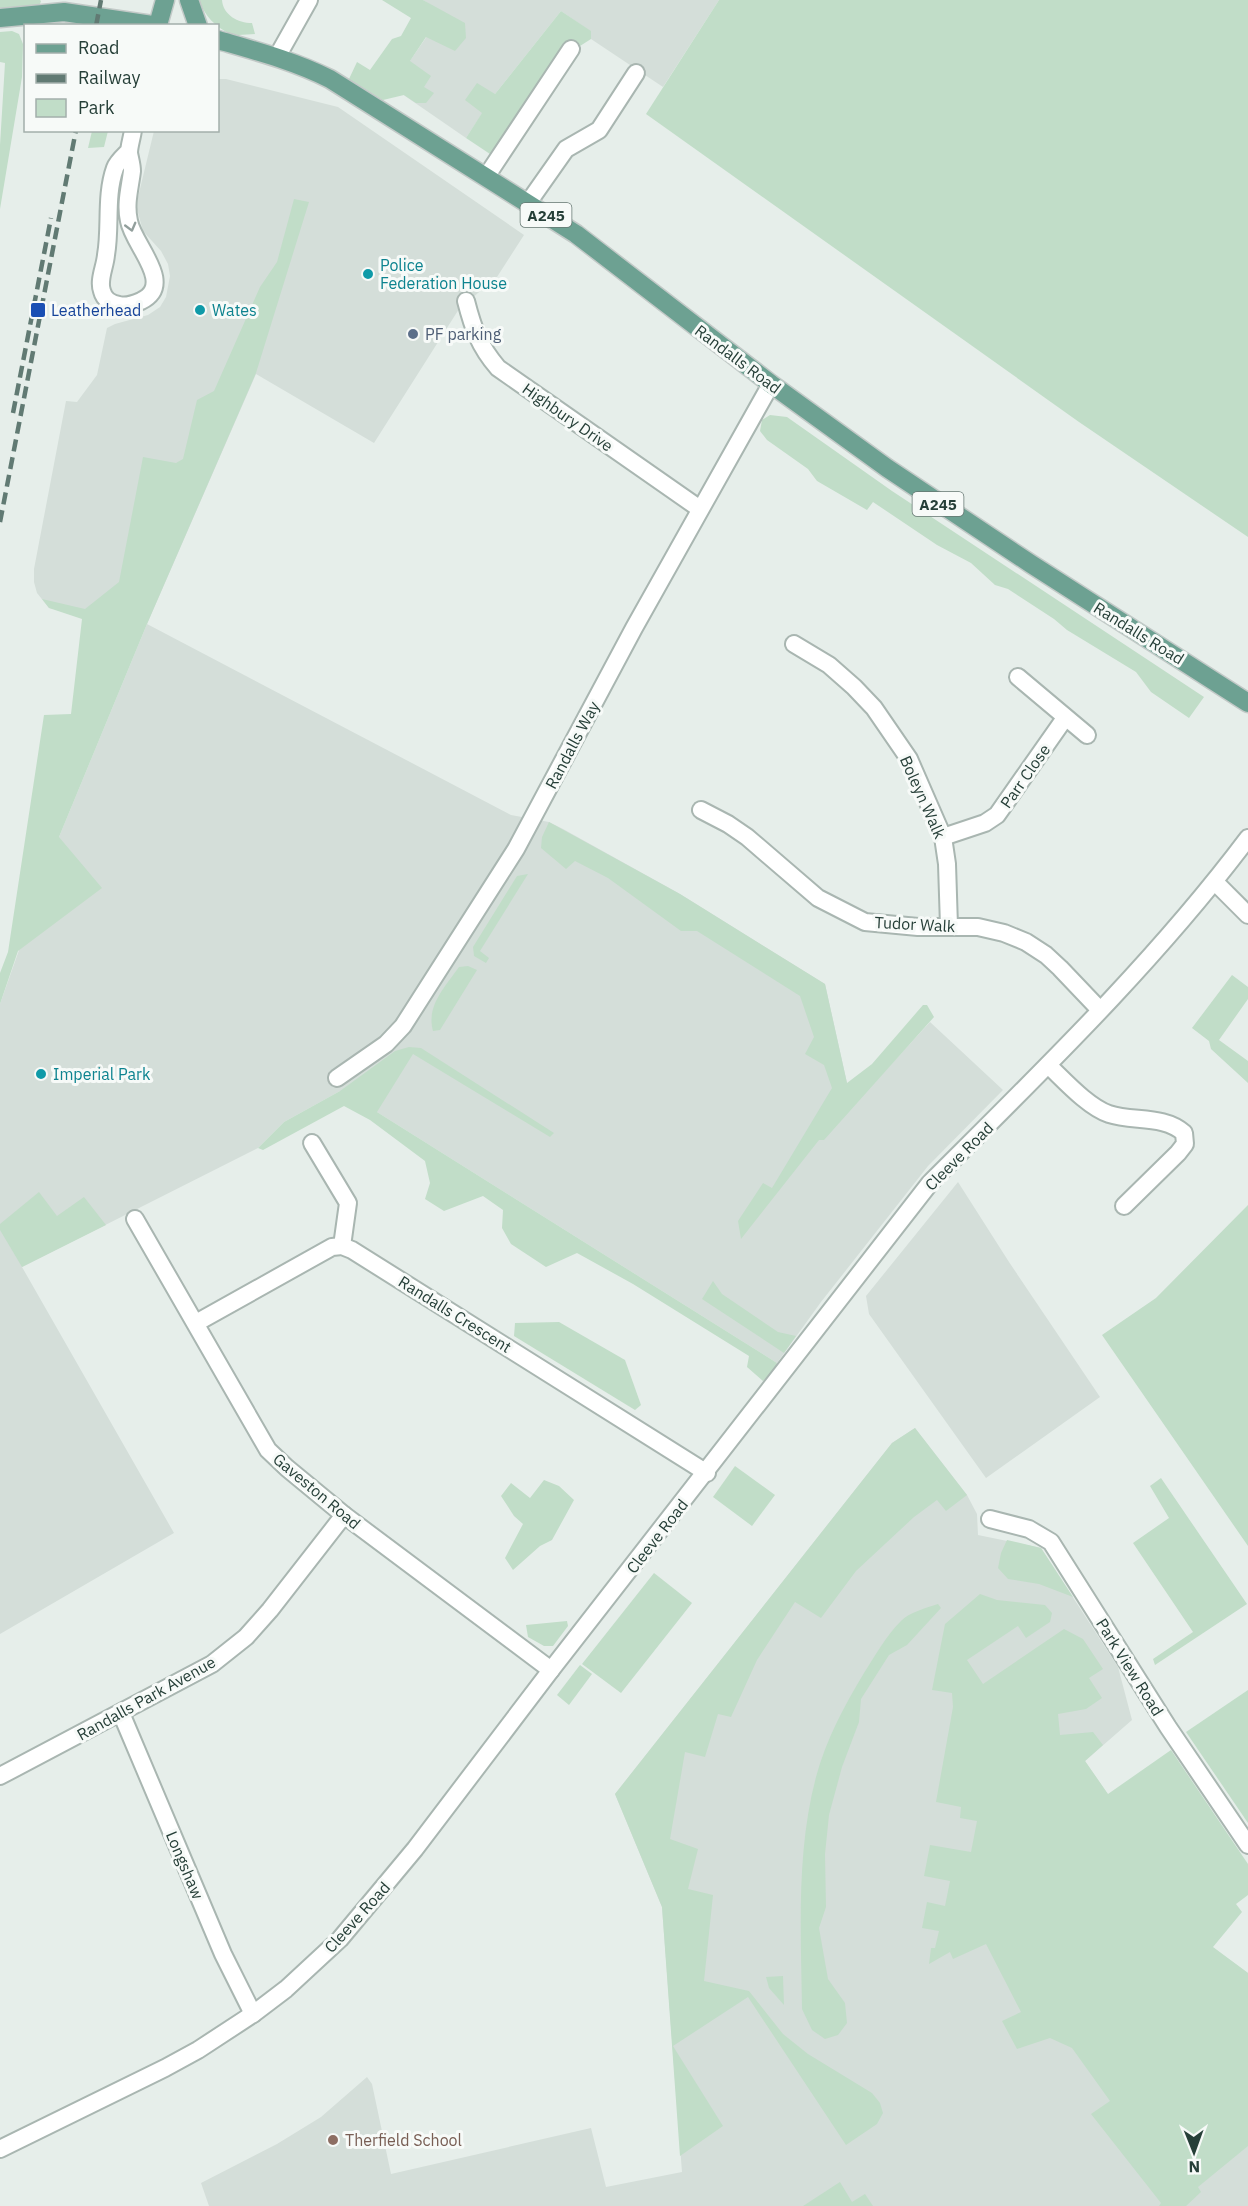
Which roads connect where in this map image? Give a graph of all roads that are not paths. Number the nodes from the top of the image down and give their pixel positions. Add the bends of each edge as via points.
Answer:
1 (165, 0) edge
2 (189, 0) edge
3 (309, 0) edge
4 (0, 18) edge
5 (151, 24) edge
6 (158, 24) edge
7 (197, 24) edge
8 (223, 44) edge
9 (571, 49) dead end
10 (277, 57) junction
11 (636, 73) dead end
12 (134, 132) edge
13 (129, 151) junction
14 (486, 177) junction
15 (528, 203) junction
16 (466, 301) dead end
17 (771, 384) junction
18 (700, 509) junction
19 (794, 644) dead end
20 (1018, 678) dead end
21 (1248, 703) edge
22 (1065, 718) junction
23 (1087, 735) dead end
24 (700, 810) dead end
25 (943, 837) junction
26 (1248, 838) edge
27 (1215, 882) junction
28 (1248, 915) edge
29 (949, 926) junction
30 (1100, 1010) junction
31 (1048, 1065) junction
32 (337, 1078) dead end
33 (312, 1143) dead end
34 (1124, 1206) dead end
35 (135, 1219) dead end
36 (342, 1246) junction
37 (196, 1323) junction
38 (706, 1473) junction
39 (344, 1515) junction
40 (990, 1519) dead end
41 (551, 1670) junction
42 (121, 1713) junction
43 (0, 1776) edge
44 (1248, 1845) edge
45 (253, 2014) junction
46 (0, 2149) edge

1 - 6 main road
2 - 7 main road
3 - 10 street
4 - 5 main road via 64,12
8 - 10 main road, Randalls Road / A245
9 - 14 street
10 - 14 main road, Randalls Road / A245 via 330,79
11 - 15 street via 599,130 566,149
12 - 13 street
13 -> 13 street via 129,221 135,241 153,268 155,280 145,299 120,306 108,301 101,280 115,166
14 - 15 main road, Randalls Road / A245
15 - 17 main road, Randalls Road / A245 via 576,234
16 - 18 street, Highbury Drive via 479,342 498,368
17 - 18 street, Randalls Way
17 - 21 main road, Randalls Road / A245 via 933,500
18 - 32 street, Randalls Way via 516,849 473,918 403,1026 386,1044
19 - 25 street, Boleyn Walk via 829,665 874,708 909,759
20 - 22 street
22 - 23 street
22 - 25 street, Parr Close via 997,815
24 - 29 street, Tudor Walk via 747,837 818,898 865,922
25 - 29 street, Boleyn Walk
26 - 27 street, Cleeve Road
27 - 28 street
27 - 30 street, Cleeve Road
29 - 30 street, Tudor Walk via 978,927 1026,942 1053,962
30 - 31 street, Cleeve Road
31 - 34 street via 1093,1106 1107,1113 1166,1122 1184,1133 1185,1144 1178,1153
31 - 38 street, Cleeve Road via 930,1183
33 - 36 street via 348,1203
35 - 37 street, Gaveston Road
36 - 37 street via 332,1247
36 - 38 street, Randalls Crescent
37 - 39 street, Gaveston Road via 268,1450
38 - 41 street, Cleeve Road
39 - 41 street, Gaveston Road
39 - 42 street, Randalls Park Avenue via 246,1637 212,1664
40 - 44 street, Park View Road via 1029,1529 1051,1542
41 - 45 street, Cleeve Road via 415,1849 340,1939
42 - 43 street, Randalls Park Avenue
42 - 45 street, Longshaw via 223,1954
45 - 46 street, Cleeve Road via 165,2068

